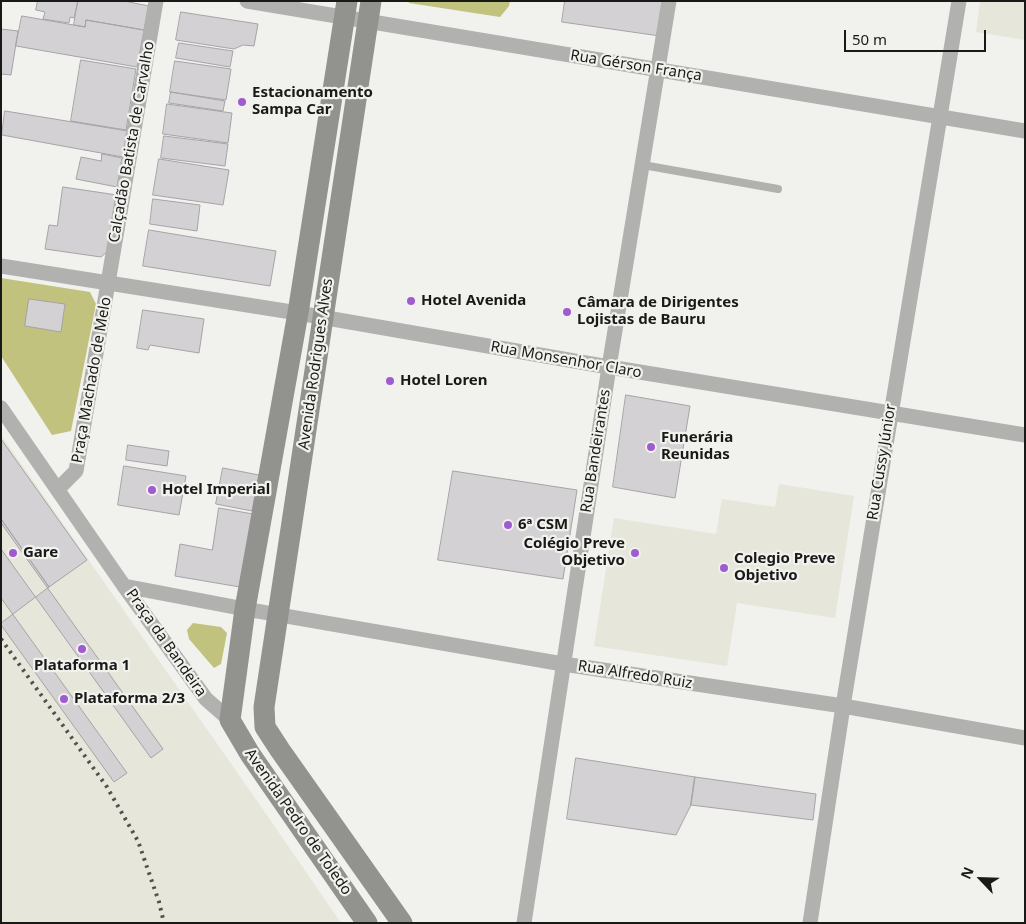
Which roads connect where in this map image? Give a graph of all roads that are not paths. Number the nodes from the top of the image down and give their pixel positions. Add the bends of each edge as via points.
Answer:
1 (156, 1) edge
2 (247, 1) edge
3 (370, 1) edge
4 (669, 1) edge
5 (959, 1) edge
6 (345, 10) edge
7 (367, 22) junction
8 (658, 69) junction
9 (940, 116) junction
10 (1025, 131) edge
11 (644, 165) junction
12 (778, 189) dead end
13 (1, 266) edge
14 (108, 282) junction
15 (298, 313) junction
16 (322, 317) junction
17 (609, 367) junction
18 (1, 408) edge
19 (890, 413) junction
20 (1025, 435) edge
21 (58, 489) junction
22 (124, 586) junction
23 (245, 609) junction
24 (279, 614) junction
25 (563, 664) junction
26 (843, 706) junction
27 (230, 720) junction
28 (265, 727) joint
29 (1025, 738) edge
30 (367, 923) edge
31 (402, 923) edge
32 (524, 923) edge
33 (810, 923) edge

1 - 14 street, Calçadão Batista de Carvalho
2 - 6 street, Rua Gérson França
3 - 7 main road, Avenida Rodrigues Alves
4 - 8 street, Rua Bandeirantes
5 - 9 street, Rua Cussy Júnior
6 - 7 street, Rua Gérson França
6 - 15 main road, Avenida Rodrigues Alves
7 - 8 street, Rua Gérson França
7 - 16 main road, Avenida Rodrigues Alves
8 - 9 street, Rua Gérson França
8 - 11 street, Rua Bandeirantes
9 - 10 street, Rua Gérson França
9 - 19 street, Rua Cussy Júnior
11 - 12 lane
11 - 17 street, Rua Bandeirantes
13 - 14 street, Praça Machado de Melo
14 - 15 street, Rua Monsenhor Claro
14 - 21 street, Praça Machado de Melo via 76,471
15 - 16 street, Rua Monsenhor Claro
15 - 23 main road, Avenida Rodrigues Alves
16 - 17 street, Rua Monsenhor Claro
16 - 24 main road, Avenida Rodrigues Alves
17 - 19 street, Rua Monsenhor Claro
17 - 25 street, Rua Bandeirantes
18 - 21 street
19 - 20 street, Rua Monsenhor Claro
19 - 26 street, Rua Cussy Júnior
21 - 22 street
22 - 23 street, Praça da Bandeira
22 - 27 street, Praça da Bandeira via 206,699
23 - 24 street, Rua Alfredo Ruiz
23 - 27 main road, Avenida Rodrigues Alves
24 - 25 street, Rua Alfredo Ruiz
24 - 28 main road, Avenida Rodrigues Alves via 264,707
25 - 26 street, Rua Alfredo Ruiz
25 - 32 street, Rua Bandeirantes
26 - 29 street, Rua Alfredo Ruiz
26 - 33 street, Rua Cussy Júnior
27 - 30 main road, Avenida Pedro de Toledo
28 - 31 main road, Avenida Pedro de Toledo

